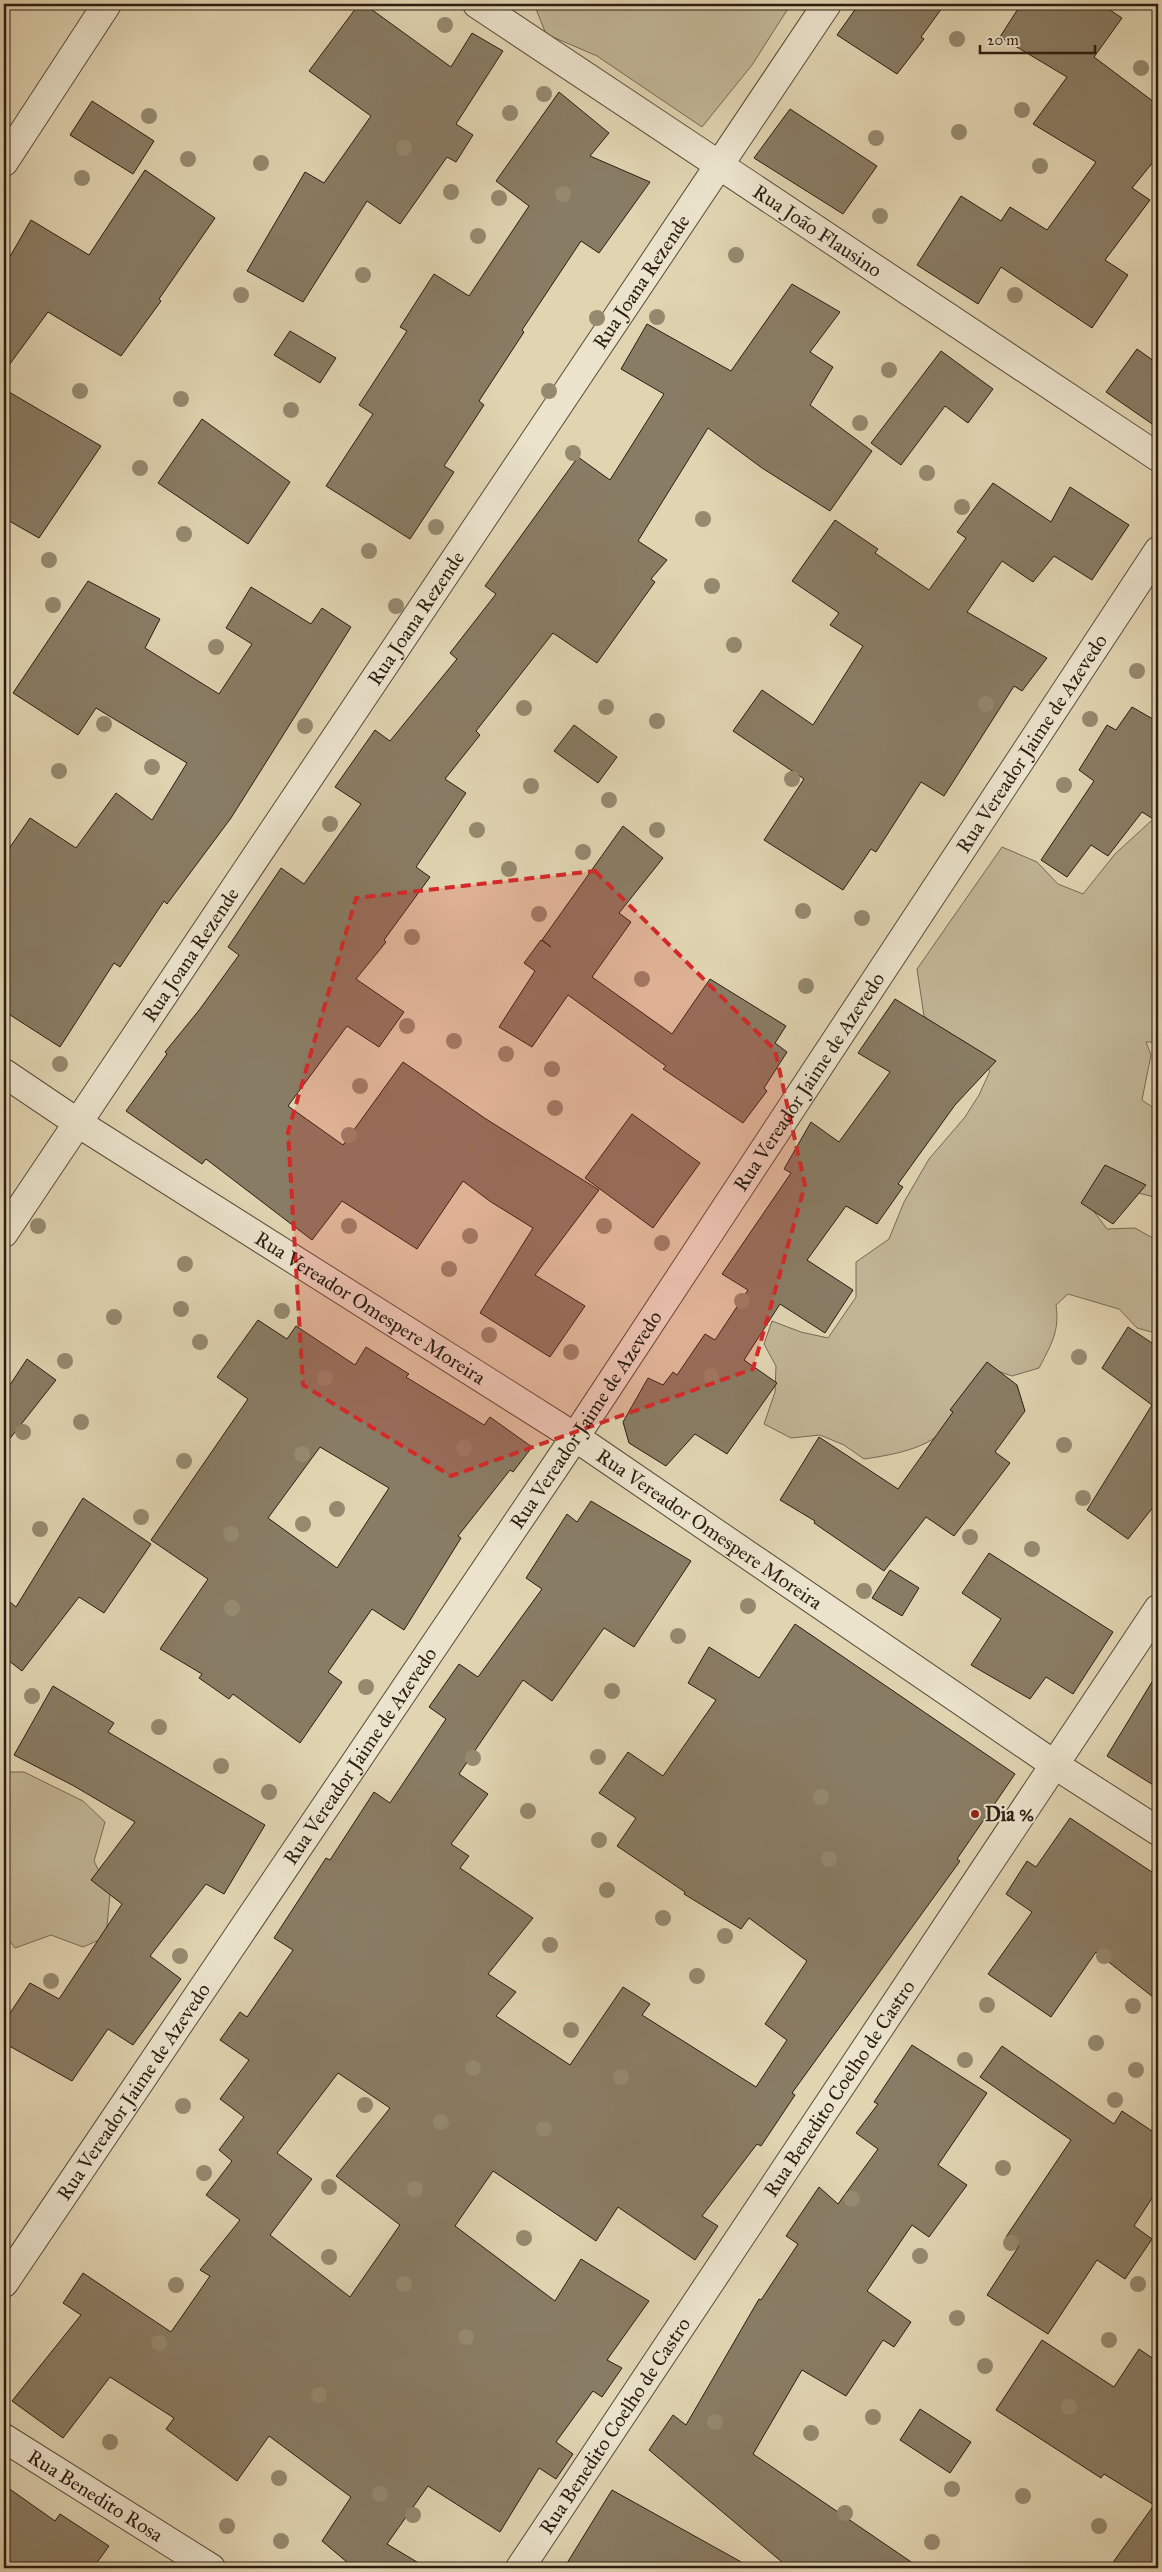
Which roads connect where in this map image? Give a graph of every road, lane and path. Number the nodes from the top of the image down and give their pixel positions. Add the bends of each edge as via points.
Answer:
1 (108, 4) edge
2 (477, 4) edge
3 (827, 4) edge
4 (4, 162) edge
5 (719, 163) junction
6 (1158, 457) edge
7 (1158, 551) edge
8 (4, 1073) edge
9 (78, 1122) junction
10 (4, 1233) edge
11 (575, 1437) junction
12 (1158, 1610) edge
13 (1055, 1765) junction
14 (1158, 1831) edge
15 (4, 2283) edge
16 (4, 2438) edge
17 (211, 2568) edge
18 (520, 2568) edge

1 - 4 street
2 - 5 street, Rua João Flausino
3 - 5 street, Rua Joana Rezende
5 - 6 street, Rua João Flausino
5 - 9 street, Rua Joana Rezende
7 - 11 street, Rua Vereador Jaime de Azevedo
8 - 9 street, Rua Vereador Omespere Moreira
9 - 10 street, Rua Joana Rezende
9 - 11 street, Rua Vereador Omespere Moreira
11 - 13 street, Rua Vereador Omespere Moreira
11 - 15 street, Rua Vereador Jaime de Azevedo
12 - 13 street, Rua Benedito Coelho de Castro
13 - 14 street, Rua Vereador Omespere Moreira
13 - 18 street, Rua Benedito Coelho de Castro
16 - 17 street, Rua Benedito Rosa

